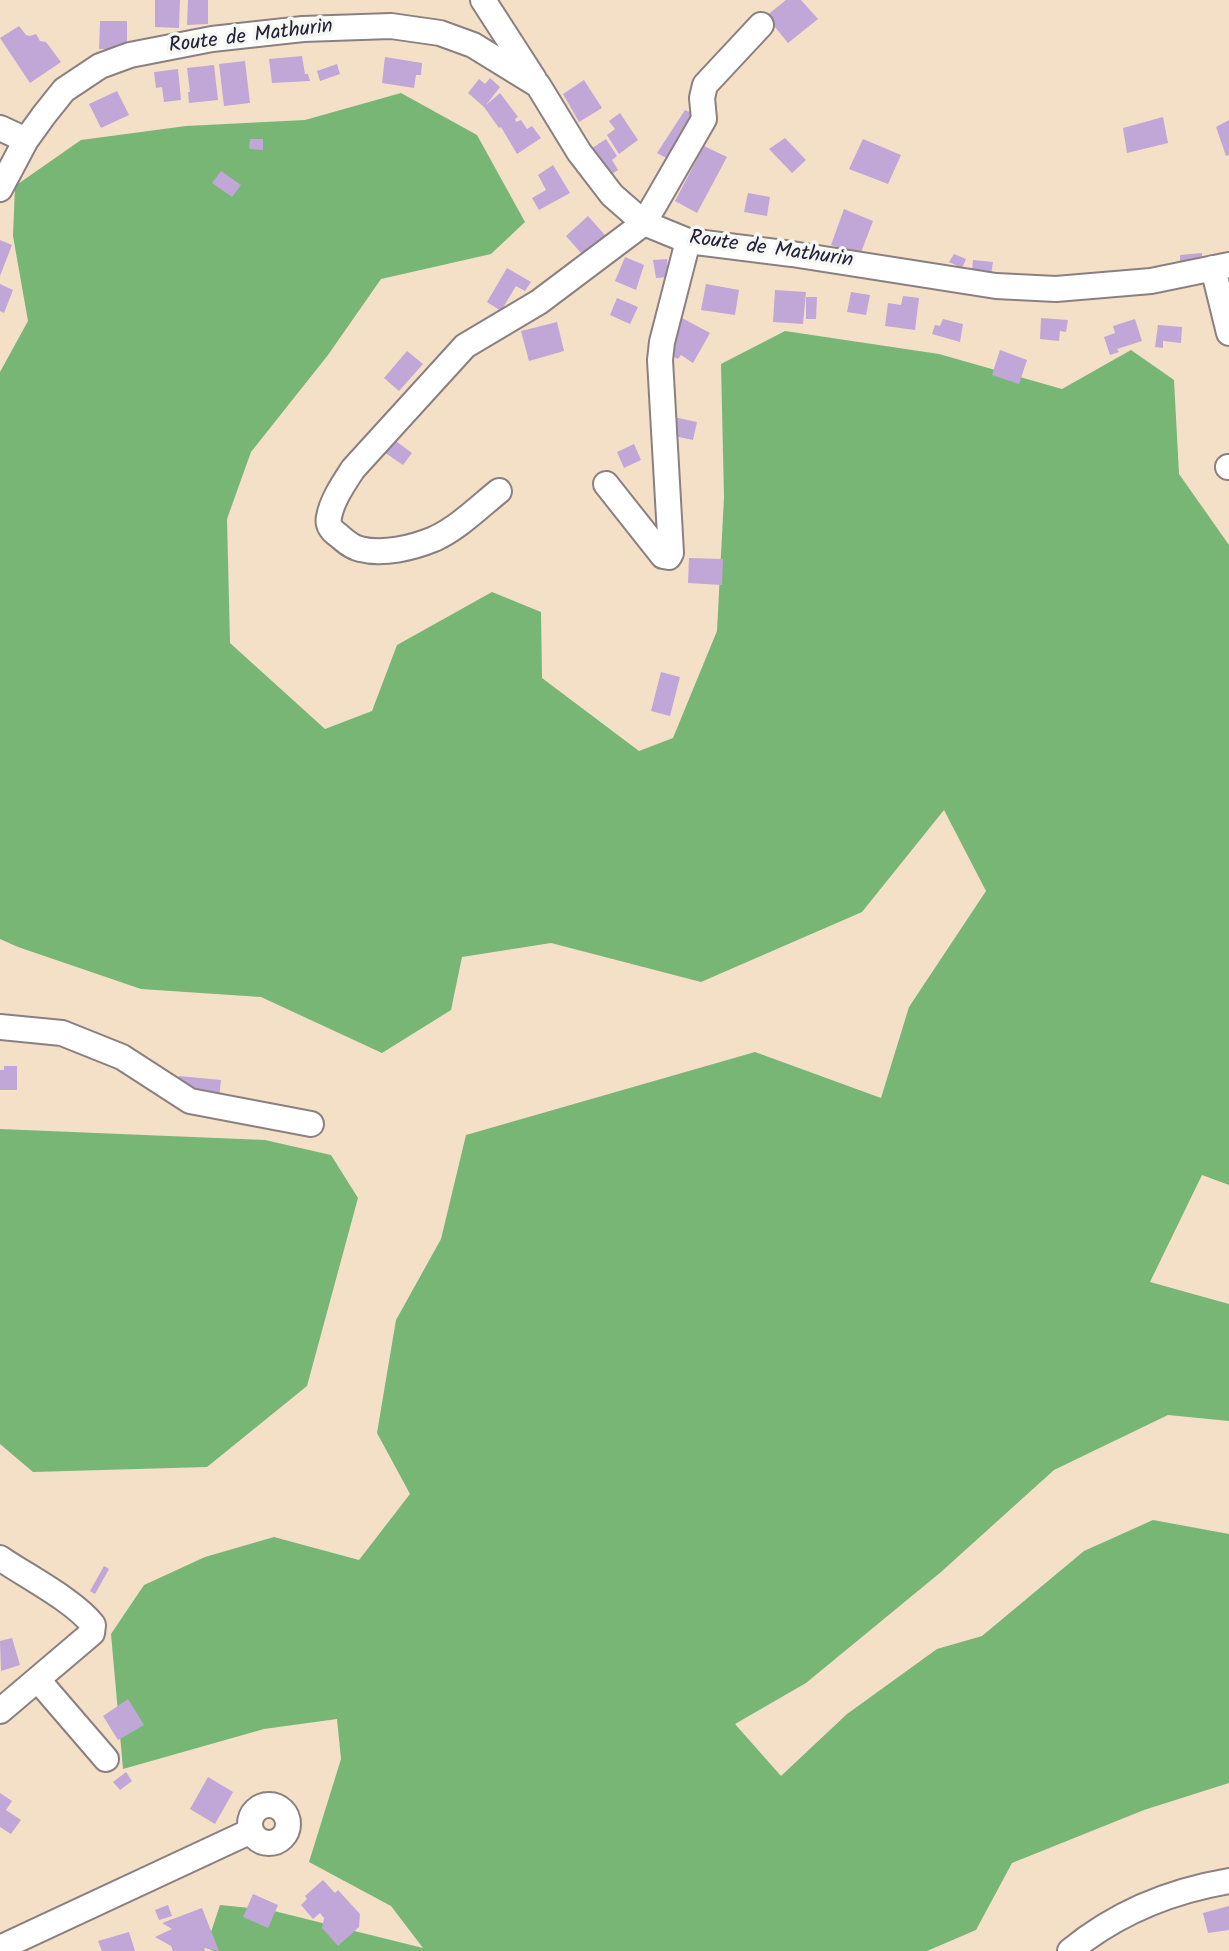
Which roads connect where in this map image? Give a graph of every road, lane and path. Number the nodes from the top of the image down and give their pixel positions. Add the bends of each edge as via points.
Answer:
1 (483, 0) edge
2 (761, 25) dead end
3 (538, 85) junction
4 (0, 128) edge
5 (26, 140) junction
6 (0, 188) edge
7 (644, 223) junction
8 (688, 241) junction
9 (1221, 267) edge
10 (1229, 333) edge
11 (606, 484) dead end
12 (499, 492) dead end
13 (0, 1027) edge
14 (311, 1124) dead end
15 (0, 1559) edge
16 (38, 1679) junction
17 (0, 1711) edge
18 (106, 1759) dead end
19 (251, 1830) dead end
20 (1229, 1881) edge
21 (0, 1948) edge
22 (1070, 1951) edge

1 - 3 street
2 - 7 street via 705,85 704,119
3 - 5 street, Route de Mathurin via 473,44 440,33 391,26 303,29 212,39 130,55 100,66 64,90
3 - 7 street, Route de Mathurin via 592,170
4 - 5 street
5 - 6 street, Route de Mathurin
7 - 8 street, Route de Mathurin
7 - 12 street via 539,302 455,356 353,469 328,518 329,526 358,549 398,549 447,532
8 - 9 street, Route de Mathurin via 996,286 1056,289 1151,281
8 - 11 street via 660,360 669,557 663,556
9 - 10 street
13 - 14 street via 62,1032 122,1057 190,1101
15 - 16 street via 57,1595 93,1625 92,1633
16 - 17 street
16 - 18 street
19 - 21 street
20 - 22 street via 1184,1890 1144,1905 1095,1930

